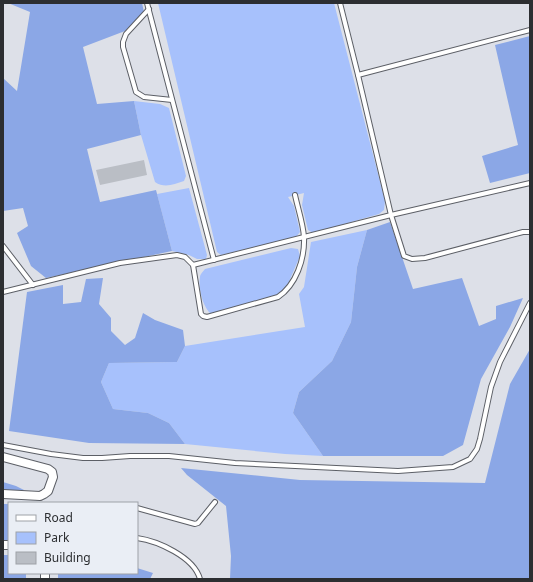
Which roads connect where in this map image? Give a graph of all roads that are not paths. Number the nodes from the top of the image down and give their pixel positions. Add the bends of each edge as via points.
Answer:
1 (147, 3) edge
2 (340, 3) edge
3 (149, 9) junction
4 (530, 30) edge
5 (358, 75) junction
6 (172, 100) junction
7 (530, 183) edge
8 (295, 195) dead end
9 (391, 215) junction
10 (530, 232) edge
11 (304, 238) junction
12 (3, 246) edge
13 (214, 260) junction
14 (193, 265) junction
15 (33, 285) junction
16 (3, 292) edge
17 (530, 303) edge
18 (3, 445) edge
19 (3, 457) edge
20 (3, 494) edge
21 (215, 502) dead end
22 (138, 508) edge
23 (138, 538) edge
24 (200, 579) edge

1 - 3 lane
2 - 5 lane
3 - 6 lane
3 - 6 lane via 126,34 123,47 136,92 144,97
4 - 5 lane
5 - 9 lane
6 - 13 lane
7 - 9 lane
8 - 11 lane
9 - 10 lane via 404,256 412,259
9 - 11 lane
11 - 13 lane
11 - 14 lane via 299,268 286,292 278,297 207,317 201,314
12 - 15 lane
13 - 14 lane
14 - 15 lane via 185,257 177,255 120,263
15 - 16 lane
17 - 18 lane via 500,362 491,387 477,449 470,459 452,467 398,471 236,463 169,456 83,458
19 - 20 street via 48,469 53,476 48,491 40,496
21 - 22 lane via 195,524
23 - 24 lane via 159,544 181,555 196,569

